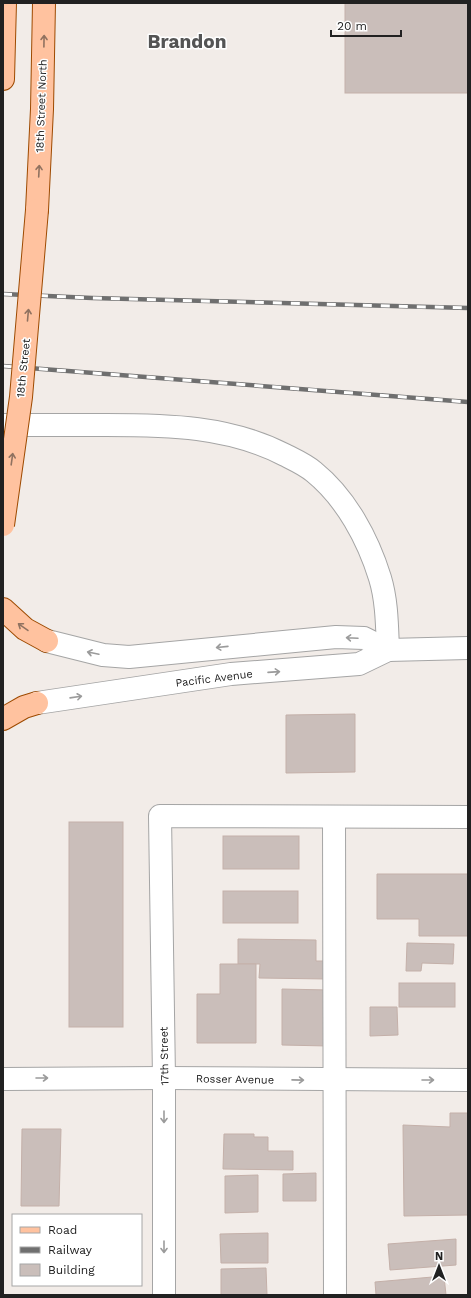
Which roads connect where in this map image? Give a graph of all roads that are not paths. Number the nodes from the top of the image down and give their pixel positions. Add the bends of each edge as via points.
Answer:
1 (5, 3) edge
2 (44, 3) edge
3 (3, 79) edge
4 (37, 210) joint
5 (3, 425) edge
6 (3, 525) edge
7 (3, 609) edge
8 (47, 641) joint
9 (468, 648) edge
10 (388, 650) junction
11 (37, 703) joint
12 (3, 719) edge
13 (334, 817) junction
14 (468, 817) edge
15 (164, 1078) junction
16 (3, 1079) edge
17 (334, 1080) junction
18 (468, 1080) edge
19 (164, 1295) edge
20 (335, 1295) edge

1 - 3 main road
4 -> 2 main road, 18th Street North
6 -> 4 main road, 18th Street, bridge via 20,397
5 - 10 street via 183,426 248,439 296,460 328,484 364,538 380,579 385,602
8 -> 7 main road via 24,629
10 -> 8 street, Pacific Avenue via 364,638 336,637 129,656 103,655
9 - 10 street, Pacific Avenue
11 -> 10 street, Pacific Avenue via 224,675 359,664
11 - 12 main road
13 - 14 street
13 - 15 street, 17th Street via 160,816
13 - 17 street
16 -> 15 street, Rosser Avenue
15 -> 17 street, Rosser Avenue
15 -> 19 street, 17th Street
17 -> 18 street, Rosser Avenue
17 - 20 street

